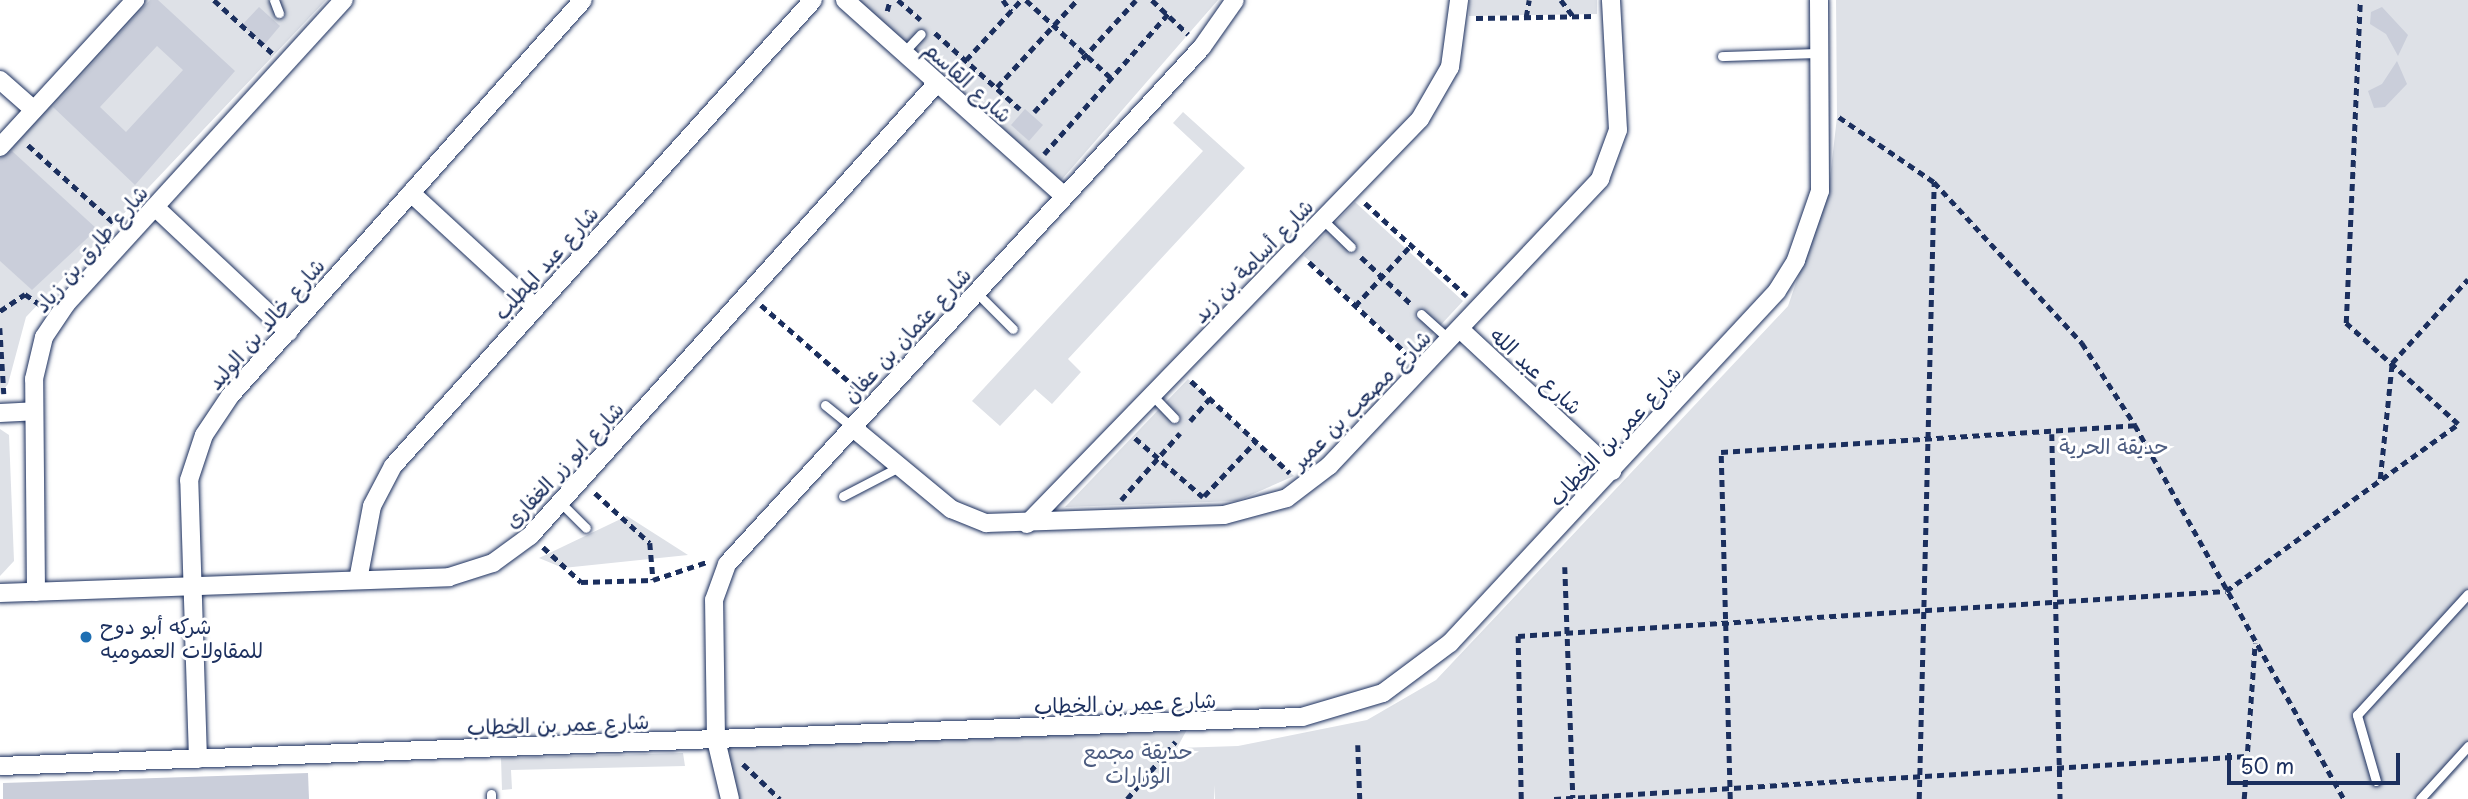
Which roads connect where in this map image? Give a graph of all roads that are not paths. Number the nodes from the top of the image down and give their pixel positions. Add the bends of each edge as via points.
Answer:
1 (135, 0) edge
2 (274, 0) edge
3 (344, 0) edge
4 (813, 0) edge
5 (845, 0) edge
6 (1235, 0) edge
7 (1819, 0) edge
8 (575, 4) edge
9 (1611, 8) edge
10 (1459, 9) edge
11 (279, 13) dead end
12 (921, 34) dead end
13 (903, 52) junction
14 (1822, 53) junction
15 (1722, 55) dead end
16 (0, 80) edge
17 (937, 83) junction
18 (34, 110) junction
19 (0, 147) edge
20 (411, 193) junction
21 (1064, 197) junction
22 (155, 207) junction
23 (1322, 219) junction
24 (1350, 247) road end
25 (976, 292) junction
26 (535, 307) junction
27 (1421, 314) road end
28 (1013, 329) dead end
29 (288, 332) junction
30 (1456, 335) junction
31 (1152, 395) junction
32 (825, 405) dead end
33 (34, 411) junction
34 (3, 413) edge
35 (1174, 418) dead end
36 (852, 427) junction
37 (899, 467) junction
38 (1612, 471) junction
39 (843, 496) dead end
40 (561, 503) junction
41 (1027, 524) junction
42 (586, 528) dead end
43 (358, 580) junction
44 (192, 586) junction
45 (36, 592) junction
46 (0, 593) edge
47 (2468, 594) edge
48 (716, 740) junction
49 (2468, 746) edge
50 (198, 759) junction
51 (0, 766) edge
52 (2376, 781) dead end
53 (730, 799) edge
54 (2420, 799) edge

1 - 18 street
2 - 11 lane
3 - 22 street, شارع طارق بن زياد
4 - 26 street, شارع عبد المطلب
5 - 13 street, شارع القاسم
6 - 21 street, شارع عثمان بن عفان via 1202,47
7 - 14 street, شارع عمر بن الخطاب
8 - 20 street, شارع خالد بن الوليد
9 - 30 street, شارع مصعب بن عمير via 1618,130 1610,164
10 - 23 street, شارع أسامة بن زيد via 1450,67 1432,103
12 - 13 lane
13 - 17 street, شارع القاسم
14 - 15 lane
14 - 38 street, شارع عمر بن الخطاب via 1820,191 1796,260 1754,319
16 - 18 street
17 - 21 street, شارع القاسم
17 - 40 street, شارع ابو زر الغفارى
18 - 19 street
20 - 26 street
20 - 29 street, شارع خالد بن الوليد
21 - 25 street, شارع عثمان بن عفان
22 - 29 street
22 - 33 street, شارع طارق بن زياد via 55,318 35,365
23 - 24 lane
23 - 31 street, شارع أسامة بن زيد
25 - 28 lane
25 - 36 street, شارع عثمان بن عفان
26 - 43 street, شارع عبد المطلب via 387,475 368,518
27 - 30 lane
29 - 44 street, شارع خالد بن الوليد via 215,415 194,458 189,480
30 - 38 street, شارع عبد الله
30 - 41 street, شارع مصعب بن عمير via 1305,486 1267,507 1224,515
31 - 35 lane
31 - 41 street, شارع أسامة بن زيد
32 - 36 lane
33 - 34 street
33 - 45 street, شارع طارق بن زياد
36 - 37 street, شارع مصعب بن عمير
36 - 48 street, شارع عثمان بن عفان via 735,553 714,600
37 - 39 lane
37 - 41 street, شارع مصعب بن عمير via 962,515
38 - 48 street, شارع عمر بن الخطاب via 1450,643 1383,693 1302,717
40 - 42 lane
40 - 43 street, شارع ابو زر الغفارى via 530,536 493,563 464,574
43 - 44 street, شارع ابو زر الغفارى
44 - 45 street, شارع ابو زر الغفارى
44 - 50 street, شارع خالد بن الوليد
45 - 46 street, شارع ابو زر الغفارى
47 - 52 lane via 2357,715
48 - 50 street, شارع عمر بن الخطاب
48 - 53 street, شارع عثمان بن عفان
49 - 54 lane
50 - 51 street, شارع عمر بن الخطاب

